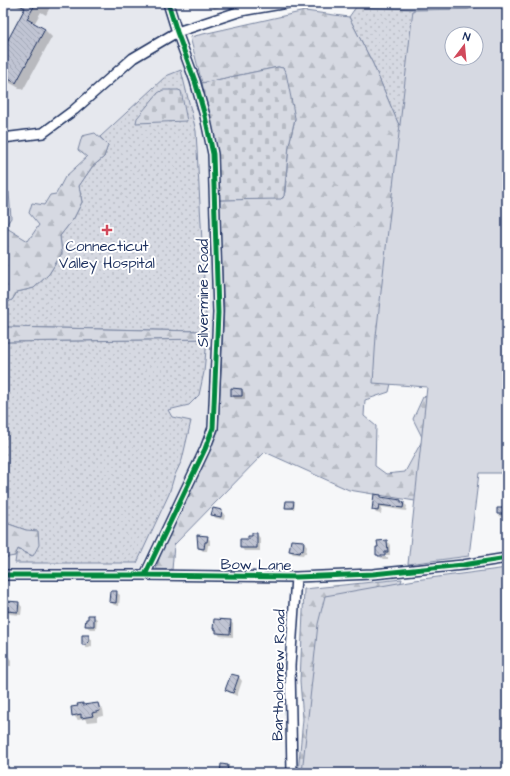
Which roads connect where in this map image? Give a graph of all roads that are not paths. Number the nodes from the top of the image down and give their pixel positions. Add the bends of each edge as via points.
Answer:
1 (168, 3) edge
2 (287, 3) edge
3 (177, 32) junction
4 (3, 138) edge
5 (507, 558) edge
6 (3, 575) edge
7 (145, 575) junction
8 (296, 577) junction
9 (292, 773) edge

1 - 3 street, Silvermine Road
2 - 3 street via 242,11
3 - 4 street via 133,58 74,110 43,133
3 - 7 street, Silvermine Road via 195,81 212,154 218,313 213,428
5 - 8 street, Bow Lane via 373,574
6 - 7 street, Bow Lane
7 - 8 street, Bow Lane
8 - 9 street, Bartholomew Road via 290,666

